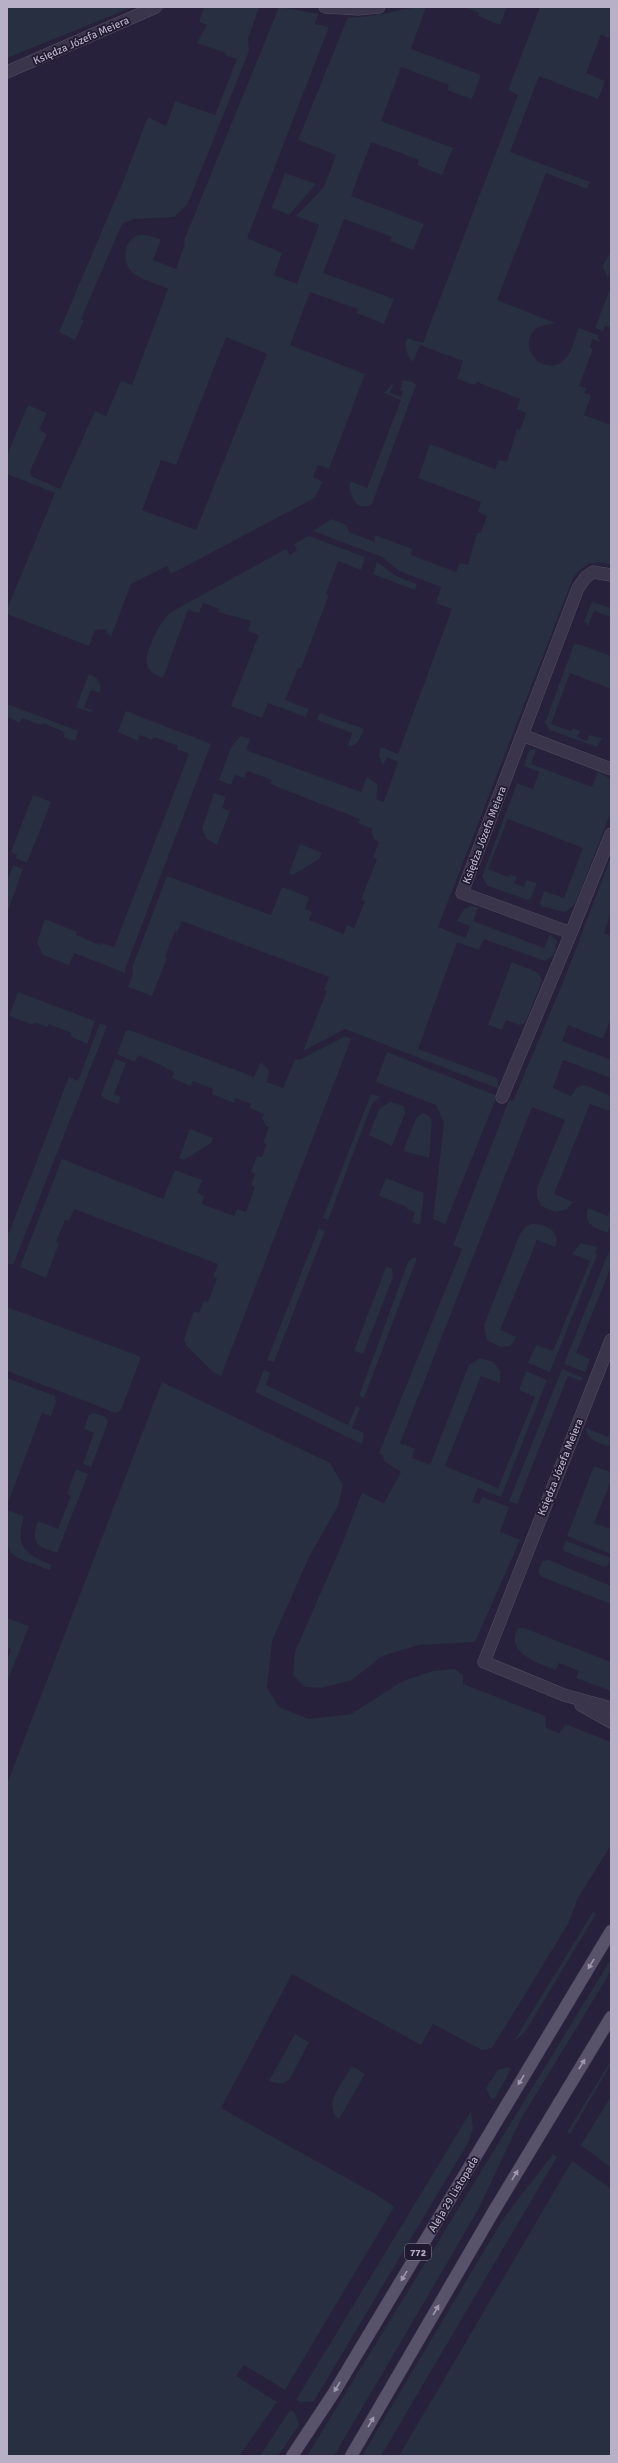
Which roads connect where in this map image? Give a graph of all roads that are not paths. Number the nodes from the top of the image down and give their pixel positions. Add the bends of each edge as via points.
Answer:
1 (156, 7) edge
2 (325, 7) edge
3 (379, 7) edge
4 (7, 72) edge
5 (611, 575) edge
6 (522, 735) junction
7 (611, 769) edge
8 (611, 834) edge
9 (571, 932) junction
10 (502, 1098) dead end
11 (611, 1340) edge
12 (564, 1695) junction
13 (611, 1708) edge
14 (611, 1722) edge
15 (611, 1931) edge
16 (611, 2017) edge
17 (292, 2456) edge
18 (351, 2456) edge

1 - 4 street, Księdza Józefa Meiera
2 - 3 street
5 - 6 street, Księdza Józefa Meiera via 594,572 582,582
6 - 7 street
6 - 9 street, Księdza Józefa Meiera via 462,893
8 - 9 street
9 - 10 street
11 - 12 street, Księdza Józefa Meiera via 484,1662
12 - 13 street
12 - 14 street
15 -> 17 main road, Aleja 29 Listopada / 772 via 333,2394
18 -> 16 main road via 494,2209

